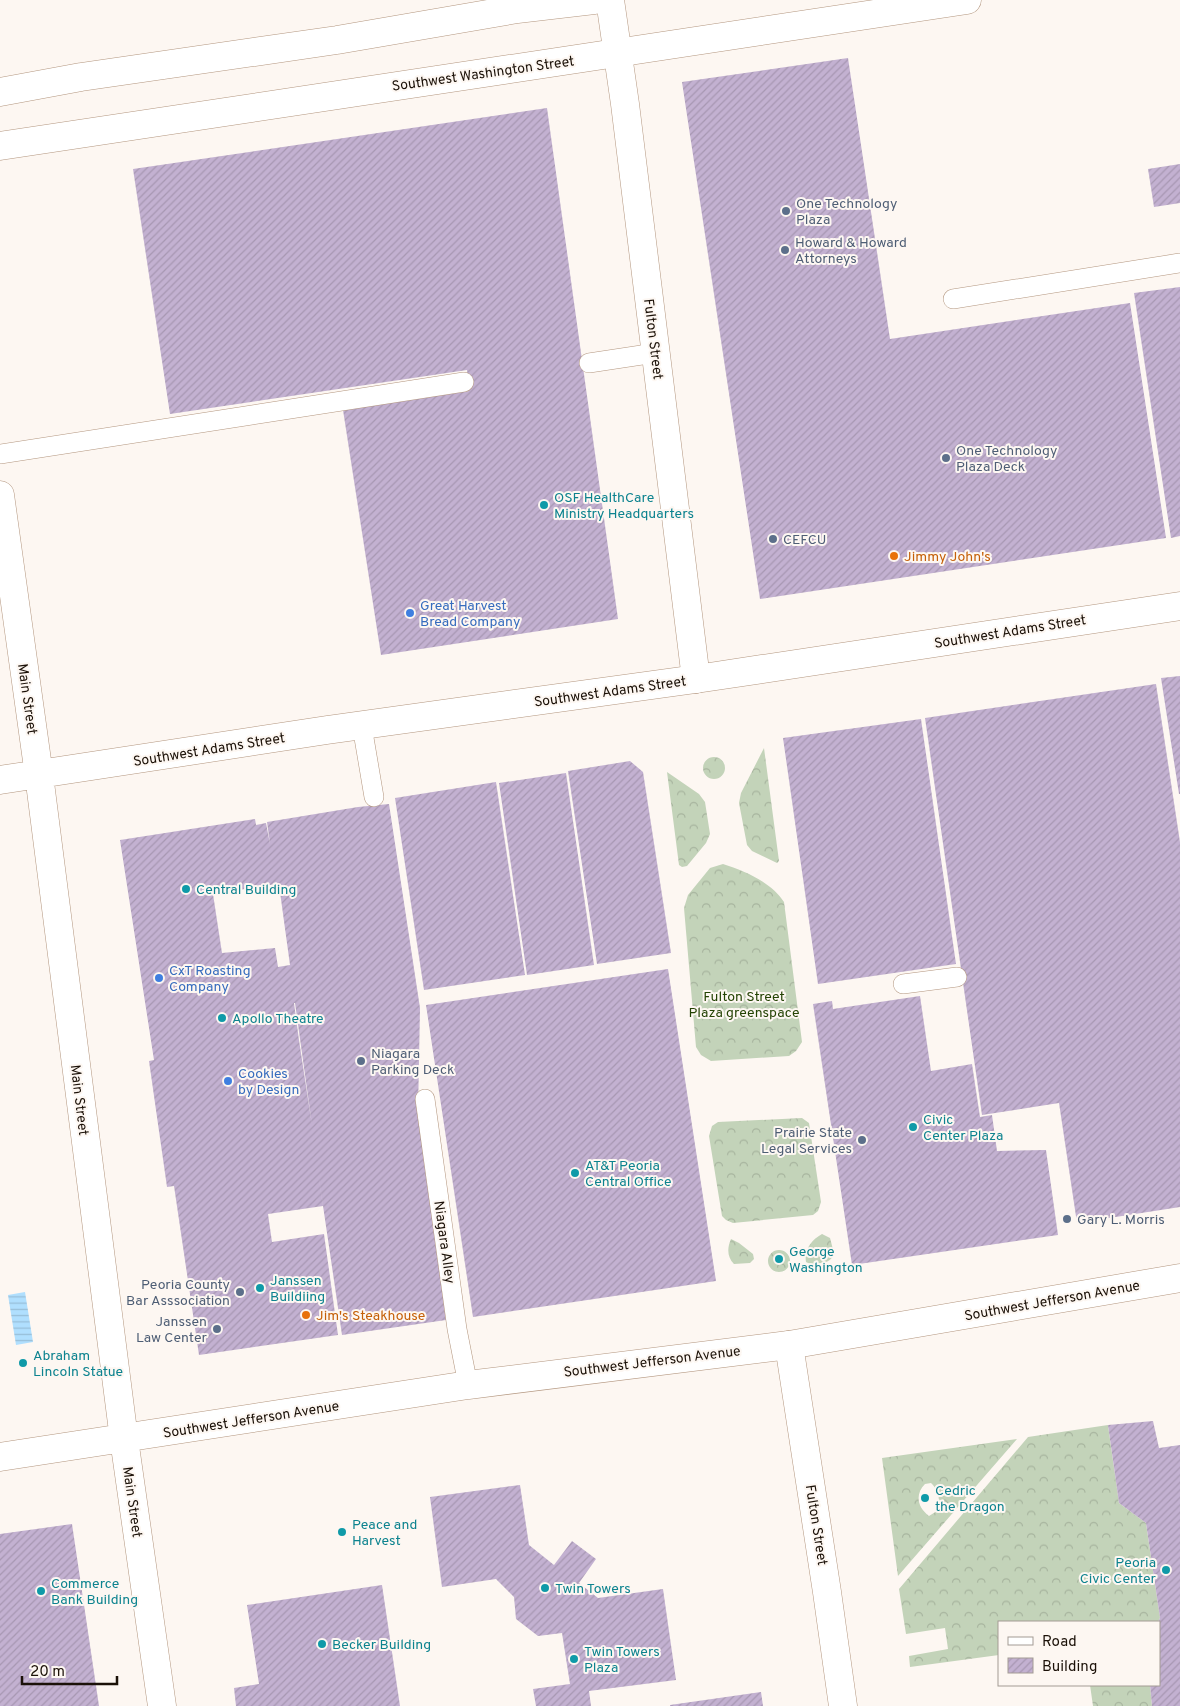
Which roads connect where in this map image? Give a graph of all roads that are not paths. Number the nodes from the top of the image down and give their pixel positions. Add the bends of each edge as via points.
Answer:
1 (594, 0) edge
2 (610, 0) edge
3 (967, 0) edge
4 (618, 53) junction
5 (0, 92) edge
6 (0, 146) edge
7 (1180, 263) edge
8 (953, 299) dead end
9 (655, 353) junction
10 (589, 363) dead end
11 (464, 382) dead end
12 (0, 454) edge
13 (0, 495) edge
14 (1180, 606) edge
15 (696, 679) junction
16 (362, 726) junction
17 (39, 775) junction
18 (0, 780) edge
19 (374, 798) dead end
20 (957, 977) dead end
21 (903, 984) dead end
22 (425, 1100) dead end
23 (1180, 1278) edge
24 (789, 1345) junction
25 (468, 1385) junction
26 (124, 1439) junction
27 (0, 1457) edge
28 (162, 1706) edge
29 (843, 1706) edge

1 - 5 main road via 517,9
2 - 4 main road, Fulton Street
3 - 4 main road, Southwest Washington Street
4 - 6 main road, Southwest Washington Street
4 - 9 main road, Fulton Street
7 - 8 lane
9 - 10 lane
9 - 15 main road, Fulton Street
11 - 12 lane
13 - 17 main road, Main Street
14 - 15 main road, Southwest Adams Street
15 - 16 main road, Southwest Adams Street
16 - 17 main road, Southwest Adams Street
16 - 19 lane
17 - 18 main road, Southwest Adams Street
17 - 26 main road, Main Street
20 - 21 lane
22 - 25 lane, Niagara Alley via 457,1329
23 - 24 main road, Southwest Jefferson Avenue
24 - 25 main road, Southwest Jefferson Avenue
24 - 29 main road, Fulton Street
25 - 26 main road, Southwest Jefferson Avenue
26 - 27 main road, Southwest Jefferson Avenue
26 - 28 main road, Main Street

